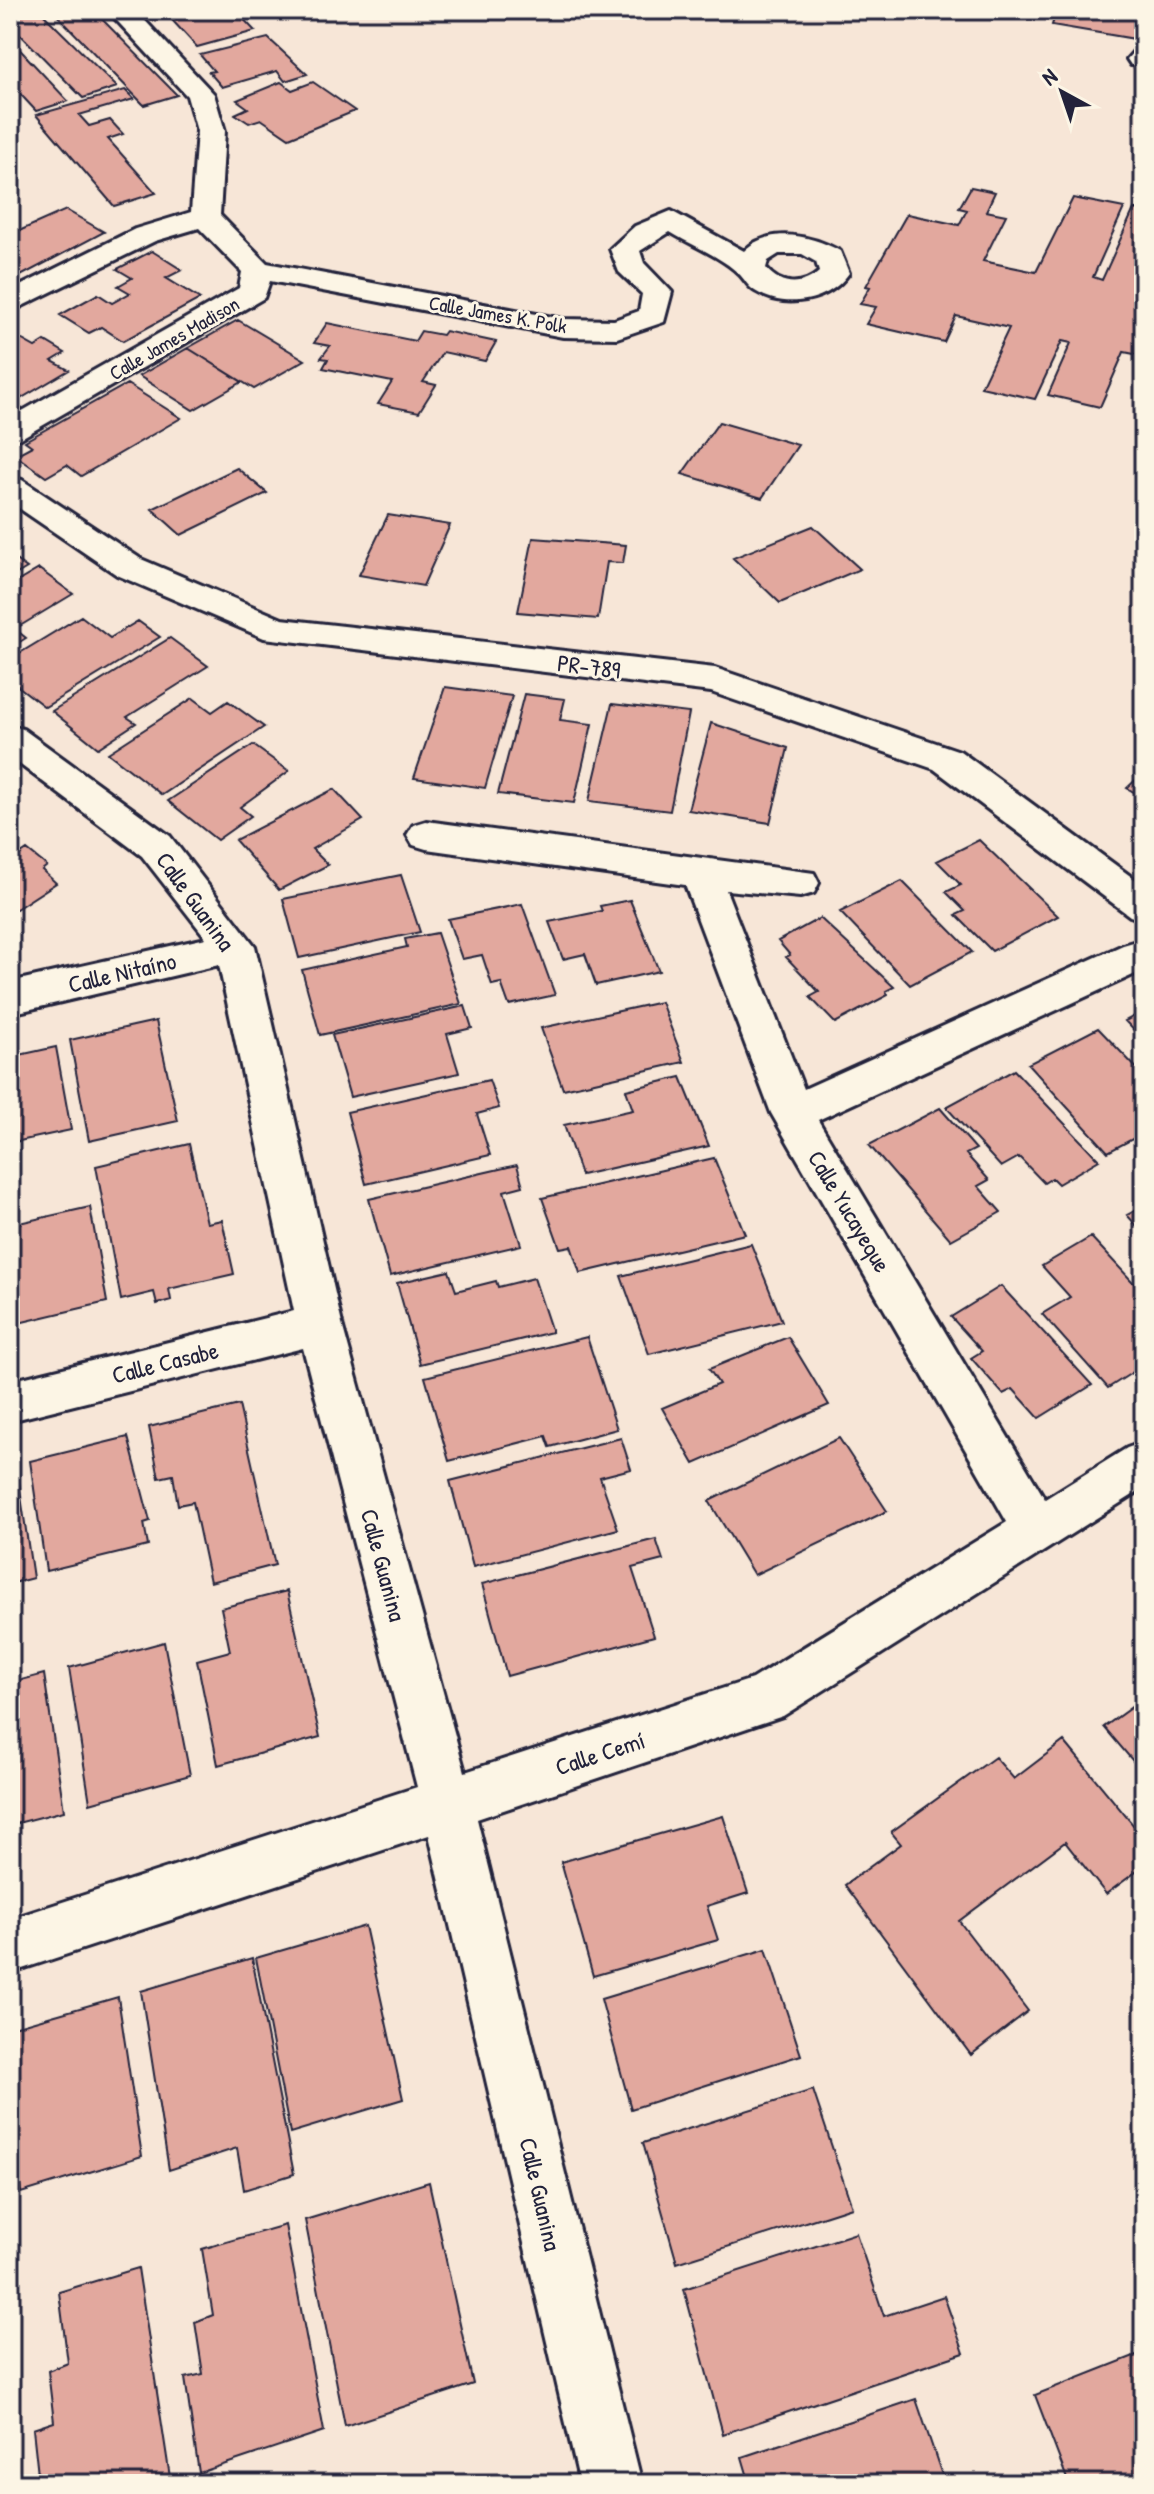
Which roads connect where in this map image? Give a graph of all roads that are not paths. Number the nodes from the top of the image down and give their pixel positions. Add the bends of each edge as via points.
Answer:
1 (120, 10) edge
2 (205, 217) junction
3 (751, 268) dead end
4 (257, 270) junction
5 (10, 303) edge
6 (10, 431) edge
7 (10, 487) edge
8 (10, 738) edge
9 (426, 835) dead end
10 (700, 873) junction
11 (800, 883) dead end
12 (1144, 906) edge
13 (235, 946) junction
14 (1137, 956) dead end
15 (10, 998) edge
16 (792, 1113) junction
17 (319, 1324) junction
18 (10, 1401) edge
19 (1144, 1463) edge
20 (1038, 1531) junction
21 (447, 1802) junction
22 (10, 1946) edge
23 (602, 2481) edge

1 - 2 street via 200,94 211,131
2 - 4 street, Calle James Madison
2 - 5 street via 145,235
3 - 4 street, Calle James K. Polk via 671,220 625,249 630,266 657,292 653,316 617,329 563,328
4 - 6 street, Calle James Madison via 253,292
7 - 12 street, PR-789 / PR-789 via 129,567 276,630 715,680 947,760
8 - 13 street, Calle Guanina via 156,846
9 - 10 street
10 - 11 street
10 - 16 street, Calle Yucayeque
13 - 15 street, Calle Nitaíno
13 - 17 street, Calle Guanina
14 - 16 street
16 - 20 street, Calle Yucayeque
17 - 18 street, Calle Casabe
17 - 21 street, Calle Guanina
19 - 20 street, Calle Cemí
20 - 21 street, Calle Cemí via 765,1699
21 - 22 street, Calle Cemí
21 - 23 street, Calle Guanina

